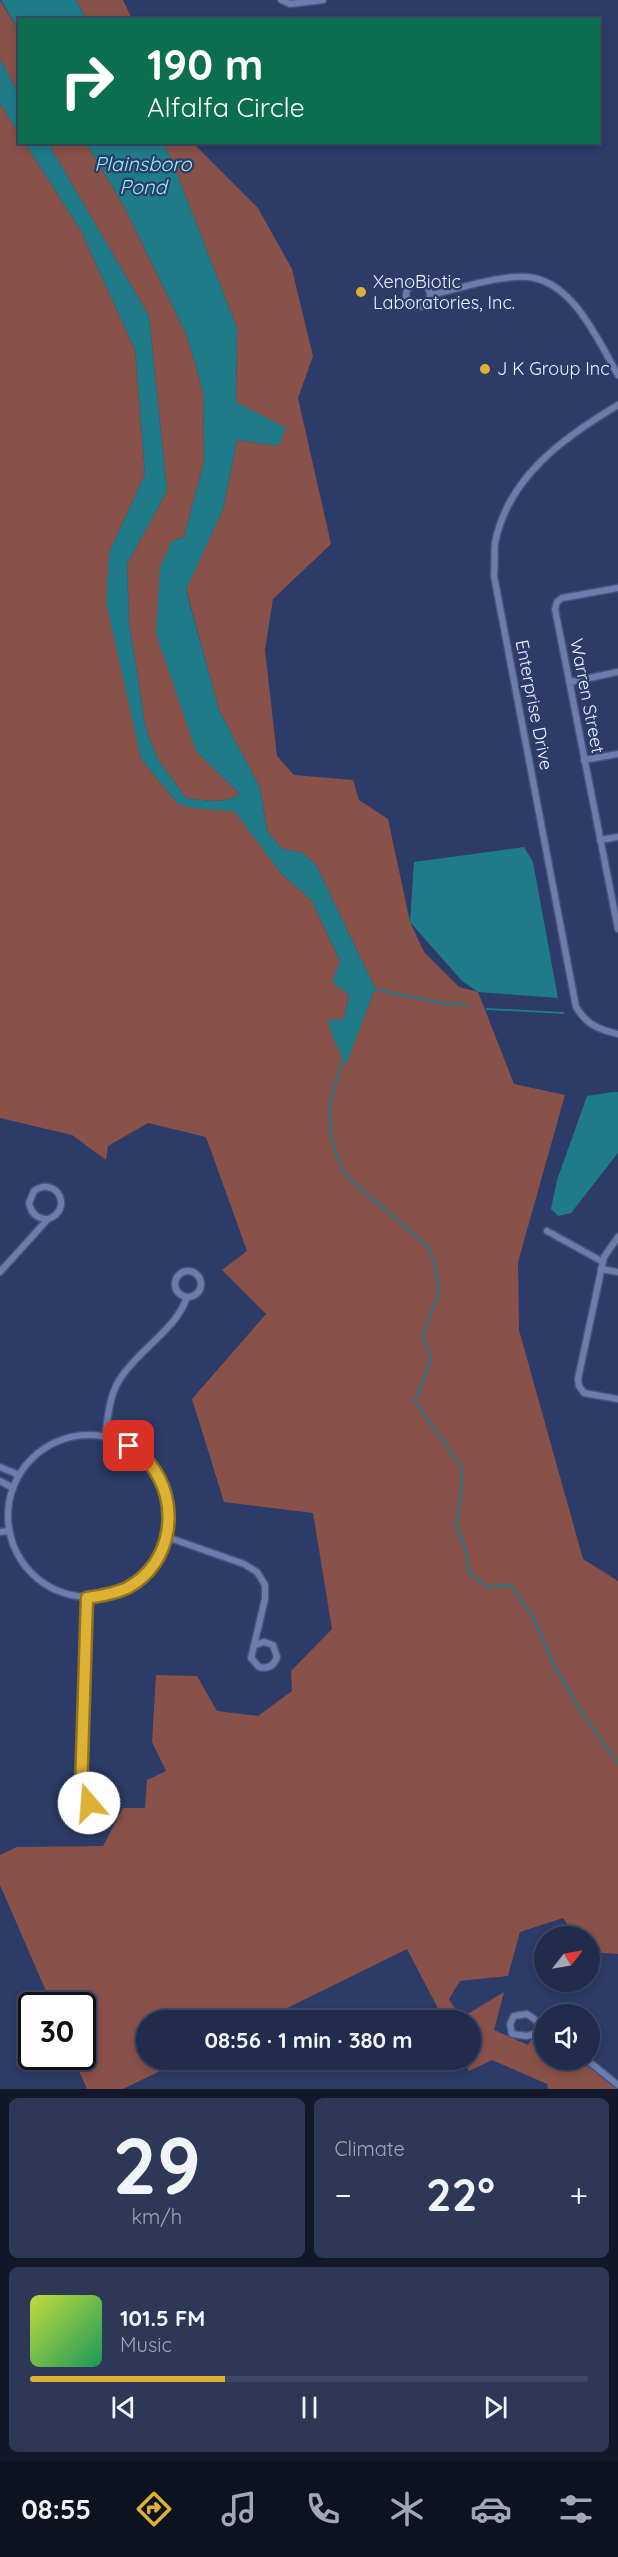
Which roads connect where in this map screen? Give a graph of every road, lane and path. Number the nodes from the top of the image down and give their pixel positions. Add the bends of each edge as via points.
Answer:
1 (281, 0) edge
2 (324, 0) edge
3 (430, 295) junction
4 (618, 375) edge
5 (618, 405) edge
6 (618, 588) edge
7 (618, 672) edge
8 (570, 682) junction
9 (618, 754) edge
10 (584, 760) junction
11 (618, 837) edge
12 (600, 840) junction
13 (617, 920) edge
14 (618, 929) edge
15 (618, 1034) edge
16 (48, 1219) junction
17 (547, 1231) dead end
18 (617, 1241) edge
19 (602, 1265) junction
20 (0, 1272) edge
21 (618, 1272) edge
22 (187, 1297) junction
23 (618, 1399) edge
24 (105, 1437) junction
25 (0, 1467) edge
26 (19, 1475) junction
27 (0, 1481) edge
28 (13, 1488) junction
29 (9, 1531) junction
30 (0, 1532) edge
31 (167, 1537) junction
32 (87, 1598) junction
33 (255, 1645) junction
34 (85, 1806) junction
35 (534, 2019) edge
36 (534, 2033) edge
37 (599, 2070) edge
38 (618, 2085) edge

1 - 2 street via 290,4
3 - 3 street via 420,283 410,286 406,294 409,304 418,308 428,303
3 - 4 street via 504,279 526,277 548,282 574,304
5 - 15 street, Enterprise Drive via 590,422 530,471 506,511 495,544 495,576 576,1006 589,1024
6 - 8 street, Warren Street via 557,602 555,609
7 - 8 street
8 - 10 street, Warren Street
9 - 10 street
10 - 12 street, Warren Street
11 - 12 street
12 - 13 street, Warren Street
13 - 14 street, Warren Street
16 - 16 street via 58,1213 62,1203 59,1193 44,1186 34,1191 29,1203 33,1213
16 - 20 street
17 - 19 street
18 - 19 street
19 - 21 street
19 - 23 street via 578,1379 584,1393
22 - 22 street via 195,1294 201,1284 190,1271 178,1275 175,1284 178,1292
22 - 24 street via 178,1314 120,1378 113,1393
24 - 26 street via 80,1436 56,1442 35,1456
24 - 31 street via 136,1451 149,1462 164,1485 170,1510
25 - 26 street
26 - 28 street
27 - 28 street
28 - 29 street via 8,1509
29 - 30 street
29 - 32 street via 16,1552 45,1585
31 - 32 street via 159,1557 129,1587
31 - 33 street via 257,1572 264,1585 265,1599
32 - 34 street via 81,1791
33 - 33 street via 251,1653 255,1664 263,1668 273,1665 277,1657 273,1645
34 - 34 street via 81,1814 84,1824 92,1829 104,1826 109,1817 106,1808 93,1802
35 - 36 street via 527,2014 514,2016 510,2025 512,2034 518,2036
37 - 38 street

